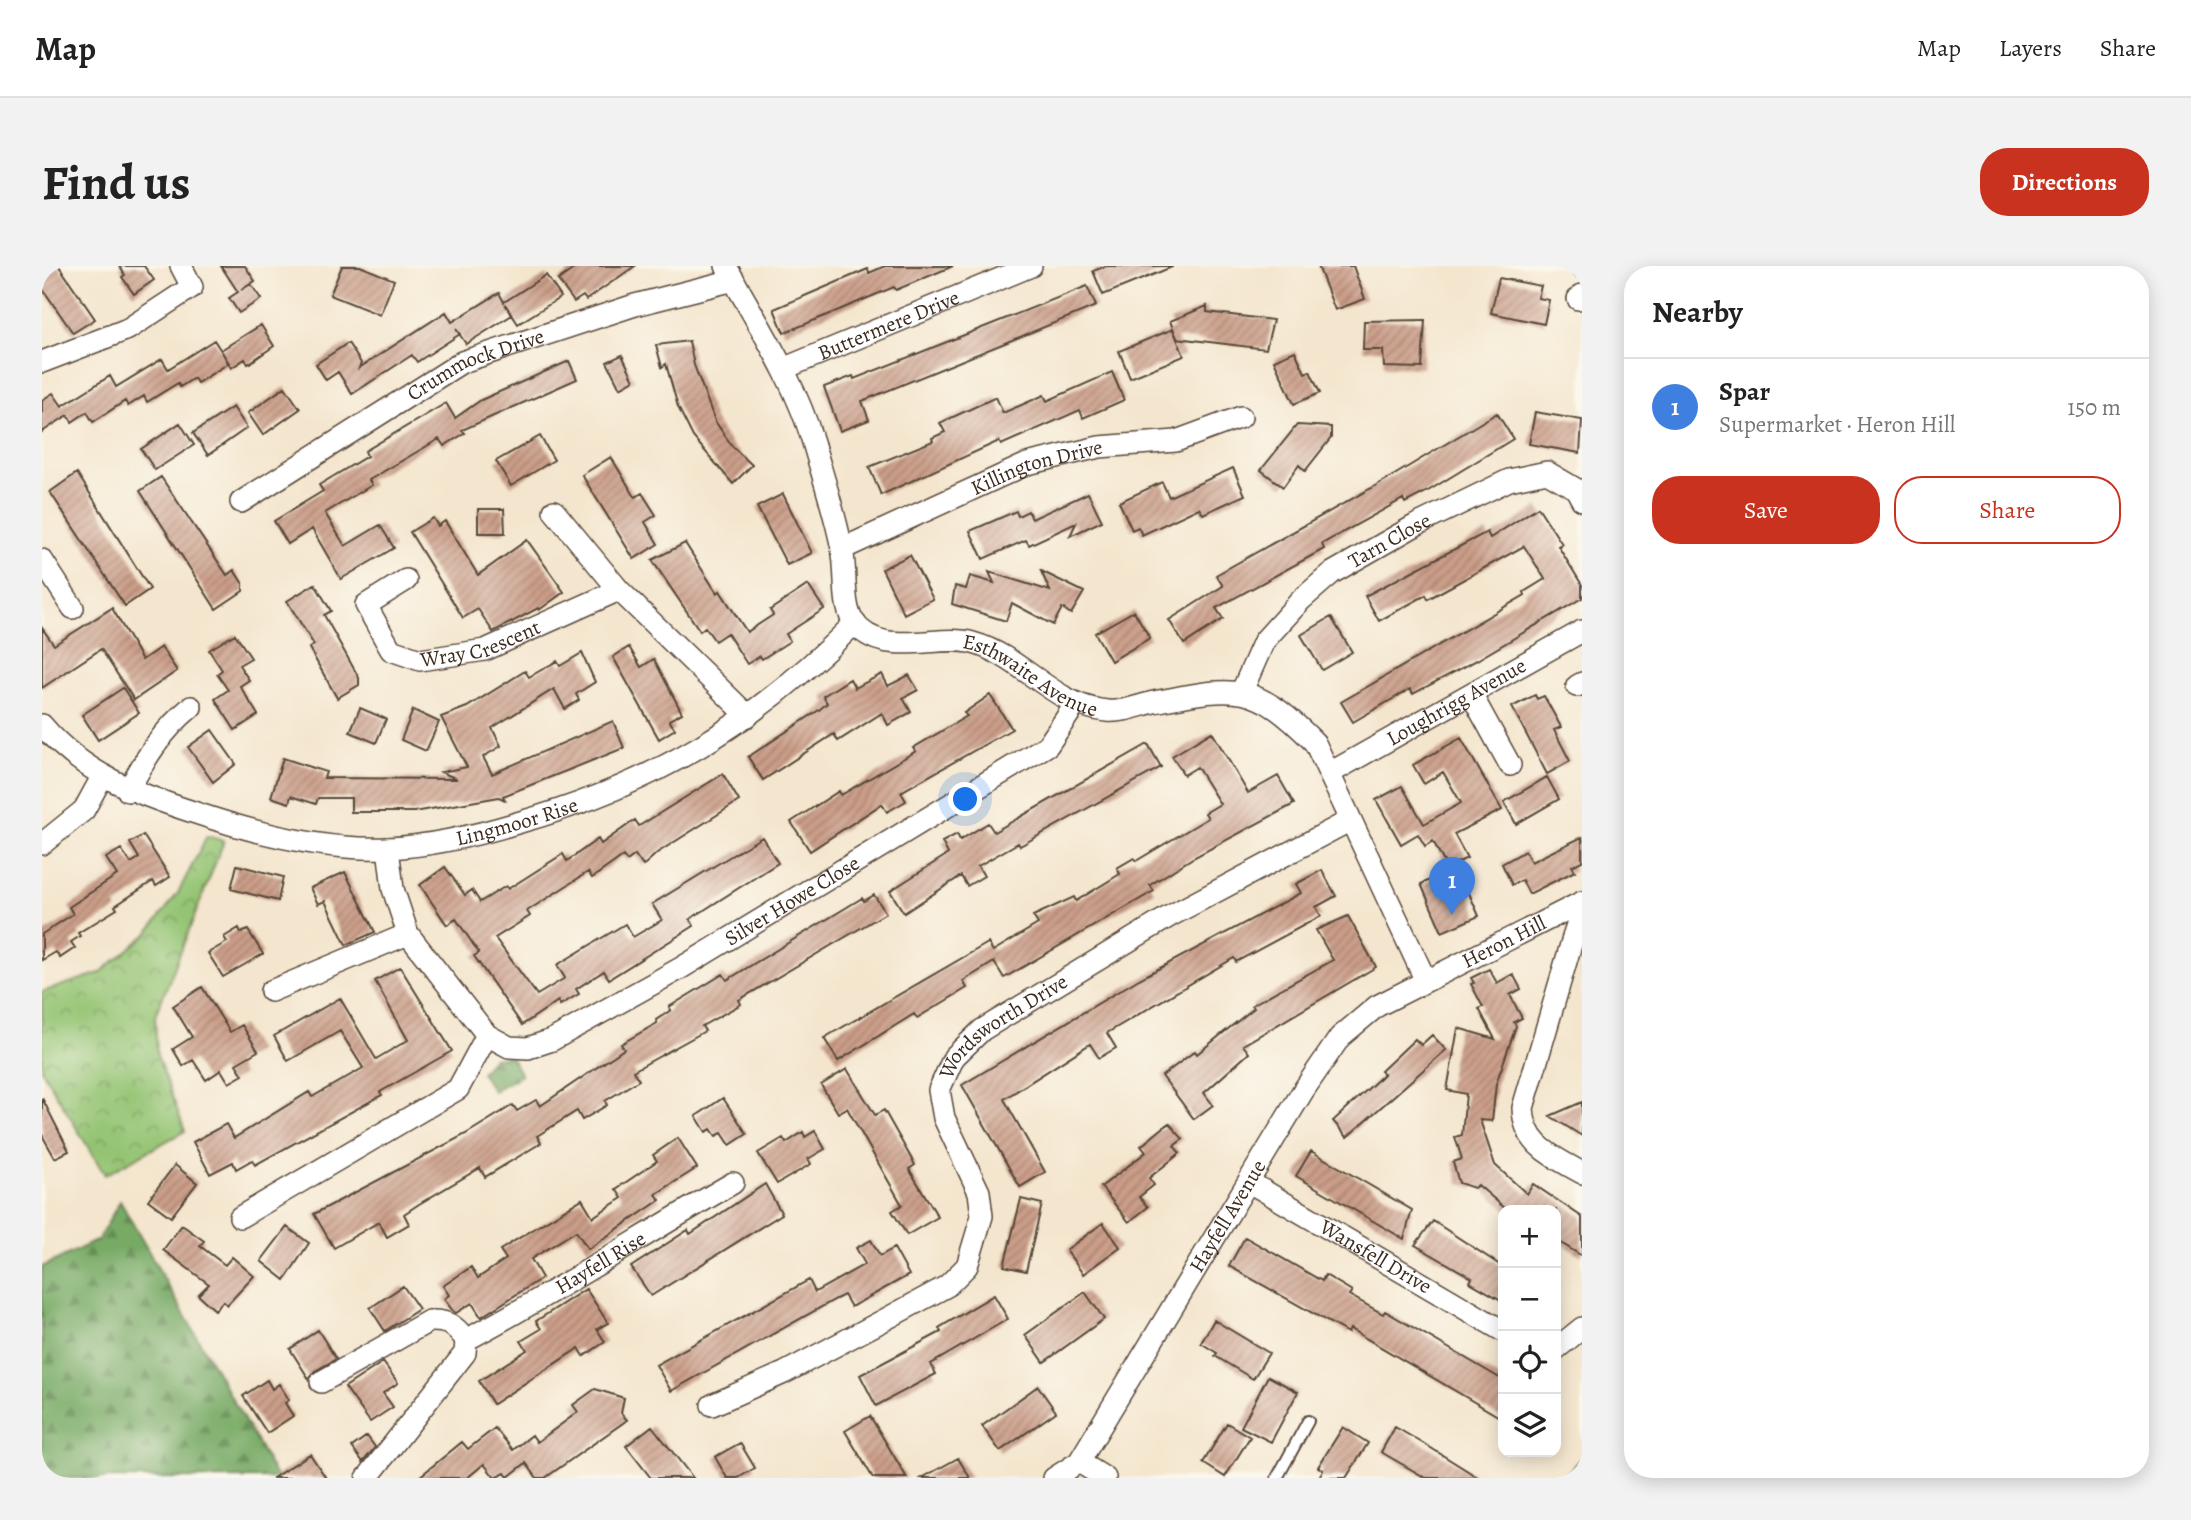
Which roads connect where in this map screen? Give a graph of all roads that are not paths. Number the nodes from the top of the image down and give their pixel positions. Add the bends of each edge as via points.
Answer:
1 (181, 266) edge
2 (1031, 266) edge
3 (730, 273) edge
4 (44, 356) edge
5 (785, 368) junction
6 (1241, 417) dead end
7 (1582, 500) edge
8 (240, 502) dead end
9 (554, 511) dead end
10 (842, 549) junction
11 (42, 562) edge
12 (406, 580) dead end
13 (619, 590) junction
14 (72, 608) dead end
15 (855, 623) junction
16 (1582, 631) edge
17 (1242, 691) junction
18 (1471, 694) junction
19 (1074, 705) junction
20 (191, 707) dead end
21 (748, 716) junction
22 (42, 726) edge
23 (1510, 765) dead end
24 (1331, 773) junction
25 (102, 777) junction
26 (128, 791) junction
27 (1349, 821) junction
28 (42, 844) edge
29 (388, 848) junction
30 (1582, 905) edge
31 (408, 934) junction
32 (1425, 979) junction
33 (271, 991) dead end
34 (487, 1035) junction
35 (1582, 1173) edge
36 (1249, 1182) junction
37 (733, 1183) dead end
38 (240, 1217) dead end
39 (1498, 1328) edge
40 (1582, 1328) edge
41 (466, 1339) junction
42 (1561, 1345) edge
43 (321, 1382) dead end
44 (712, 1405) dead end
45 (1308, 1420) dead end
46 (1079, 1462) junction
47 (376, 1475) edge
48 (1054, 1478) edge
49 (1105, 1478) edge
50 (1277, 1478) edge

1 - 4 street via 192,287 128,329 86,348
2 - 5 street, Buttermere Drive
3 - 5 street
3 - 8 street, Crummock Drive via 462,362
5 - 10 street via 812,439
6 - 10 street, Killington Drive via 1176,441 1099,447 1027,464
7 - 17 street, Tarn Close via 1576,489 1547,472 1509,480 1416,524 1332,573 1301,600 1264,641
9 - 13 street
10 - 15 street via 846,607
11 - 14 street
12 - 13 street, Wray Crescent via 366,605 391,650 420,660 485,650
13 - 21 street
15 - 19 street, Esthwaite Avenue via 880,640 917,645 958,638 994,649
15 - 21 street, Lingmoor Rise via 802,674
16 - 18 street, Loughrigg Avenue
17 - 19 street, Esthwaite Avenue via 1219,689 1110,712
17 - 24 street, Esthwaite Avenue via 1285,712 1315,743
18 - 23 street
18 - 24 street, Loughrigg Avenue
19 - 34 street, Silver Howe Close via 1048,745 681,968 540,1044 509,1047
20 - 26 street via 152,747
21 - 29 street, Lingmoor Rise via 681,759 582,802 482,833
22 - 25 street, Lingmoor Rise
24 - 27 street, Esthwaite Avenue
25 - 26 street, Lingmoor Rise
25 - 28 street via 84,810
26 - 29 street, Lingmoor Rise via 225,823 320,843
27 - 32 street, Esthwaite Avenue
27 - 44 street, Wordsworth Drive via 1170,916 982,1030 954,1056 939,1090 944,1118 979,1192 982,1216 967,1266 947,1286 898,1313
29 - 31 street via 393,890
30 - 32 street, Heron Hill
30 - 35 street, Heron Hill via 1523,1108 1524,1124 1535,1145
31 - 33 street
31 - 34 street
32 - 36 street, Hayfell Avenue via 1377,1006 1340,1037
34 - 38 street via 470,1072 444,1100
36 - 39 street, Wansfell Drive
36 - 46 street, Hayfell Avenue
37 - 41 street, Hayfell Rise via 523,1310
40 - 42 street
41 - 43 street via 444,1321 429,1321
41 - 47 street via 465,1353
45 - 50 lane
46 - 48 street, Hayfell Avenue
46 - 49 street

